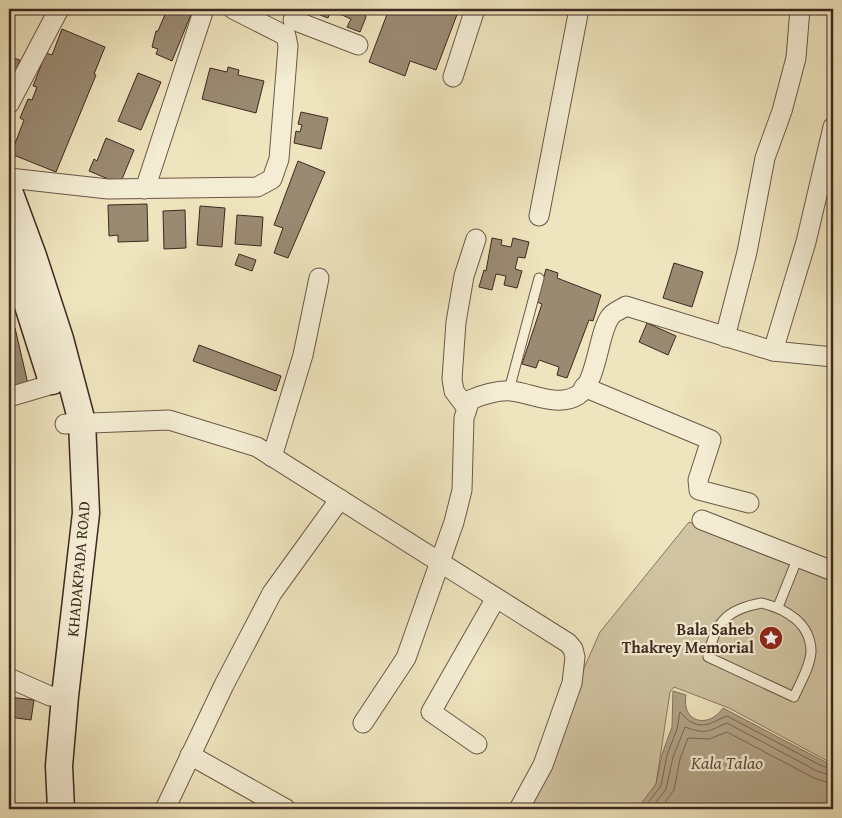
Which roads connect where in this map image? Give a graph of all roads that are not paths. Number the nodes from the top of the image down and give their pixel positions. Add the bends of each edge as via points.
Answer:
1 (59, 9) edge
2 (204, 9) edge
3 (233, 9) edge
4 (475, 9) edge
5 (579, 9) edge
6 (800, 9) edge
7 (293, 22) edge
8 (358, 45) dead end
9 (453, 77) dead end
10 (9, 104) edge
11 (833, 127) edge
12 (9, 178) edge
13 (145, 189) junction
14 (9, 190) edge
15 (539, 216) dead end
16 (476, 239) dead end
17 (16, 246) edge
18 (319, 278) dead end
19 (539, 278) dead end
20 (40, 311) junction
21 (725, 337) junction
22 (773, 351) junction
23 (833, 357) edge
24 (53, 384) junction
25 (584, 387) junction
26 (509, 390) junction
27 (9, 397) edge
28 (466, 408) junction
29 (73, 423) junction
30 (272, 457) junction
31 (340, 499) junction
32 (749, 503) dead end
33 (702, 520) dead end
34 (798, 557) junction
35 (440, 562) junction
36 (833, 571) edge
37 (496, 598) junction
38 (778, 607) junction
39 (9, 678) edge
40 (57, 696) junction
41 (363, 723) dead end
42 (477, 744) dead end
43 (190, 755) junction
44 (52, 767) junction
45 (48, 809) edge
46 (62, 809) edge
47 (165, 809) edge
48 (286, 809) edge
49 (519, 809) edge

1 - 10 street
2 - 13 street
3 - 7 street
4 - 9 street
5 - 15 street
6 - 21 street via 796,58 765,158 747,252
7 - 8 street
7 - 13 street via 288,46 280,150 272,179 257,187
11 - 22 street via 806,242
12 - 13 street via 108,189
14 - 17 main road, KHADAKPADA ROAD
16 - 28 street via 464,276 456,322 452,379 454,391
17 - 20 main road, KHADAKPADA ROAD
18 - 30 street via 303,355
19 - 26 lane
20 - 24 main road, KHADAKPADA ROAD
20 - 29 main road, KHADAKPADA ROAD via 60,339
21 - 22 street
21 - 25 street via 626,306 610,316
22 - 23 street
24 - 27 street
24 - 29 main road, KHADAKPADA ROAD
25 - 26 street via 581,394 560,401
25 - 32 street via 711,440 698,480 699,490
26 - 28 street via 479,396 470,400
28 - 35 street via 462,490
29 - 30 street via 170,420 257,447
29 - 40 main road, KHADAKPADA ROAD via 86,513
30 - 31 street
31 - 35 street
31 - 43 street via 272,593
33 - 34 street
34 - 36 street
34 - 38 lane
35 - 37 street
35 - 41 street via 406,658
37 - 42 street via 431,712
37 - 49 street via 568,643 575,657 572,683 543,765
38 - 38 lane via 792,614 809,638 811,653 794,697 708,656 719,624 730,612 762,603
39 - 40 street
40 - 44 main road, KHADAKPADA ROAD
43 - 47 street
43 - 48 street
44 - 45 main road, KHADAKPADA ROAD
44 - 46 main road, KHADAKPADA ROAD

